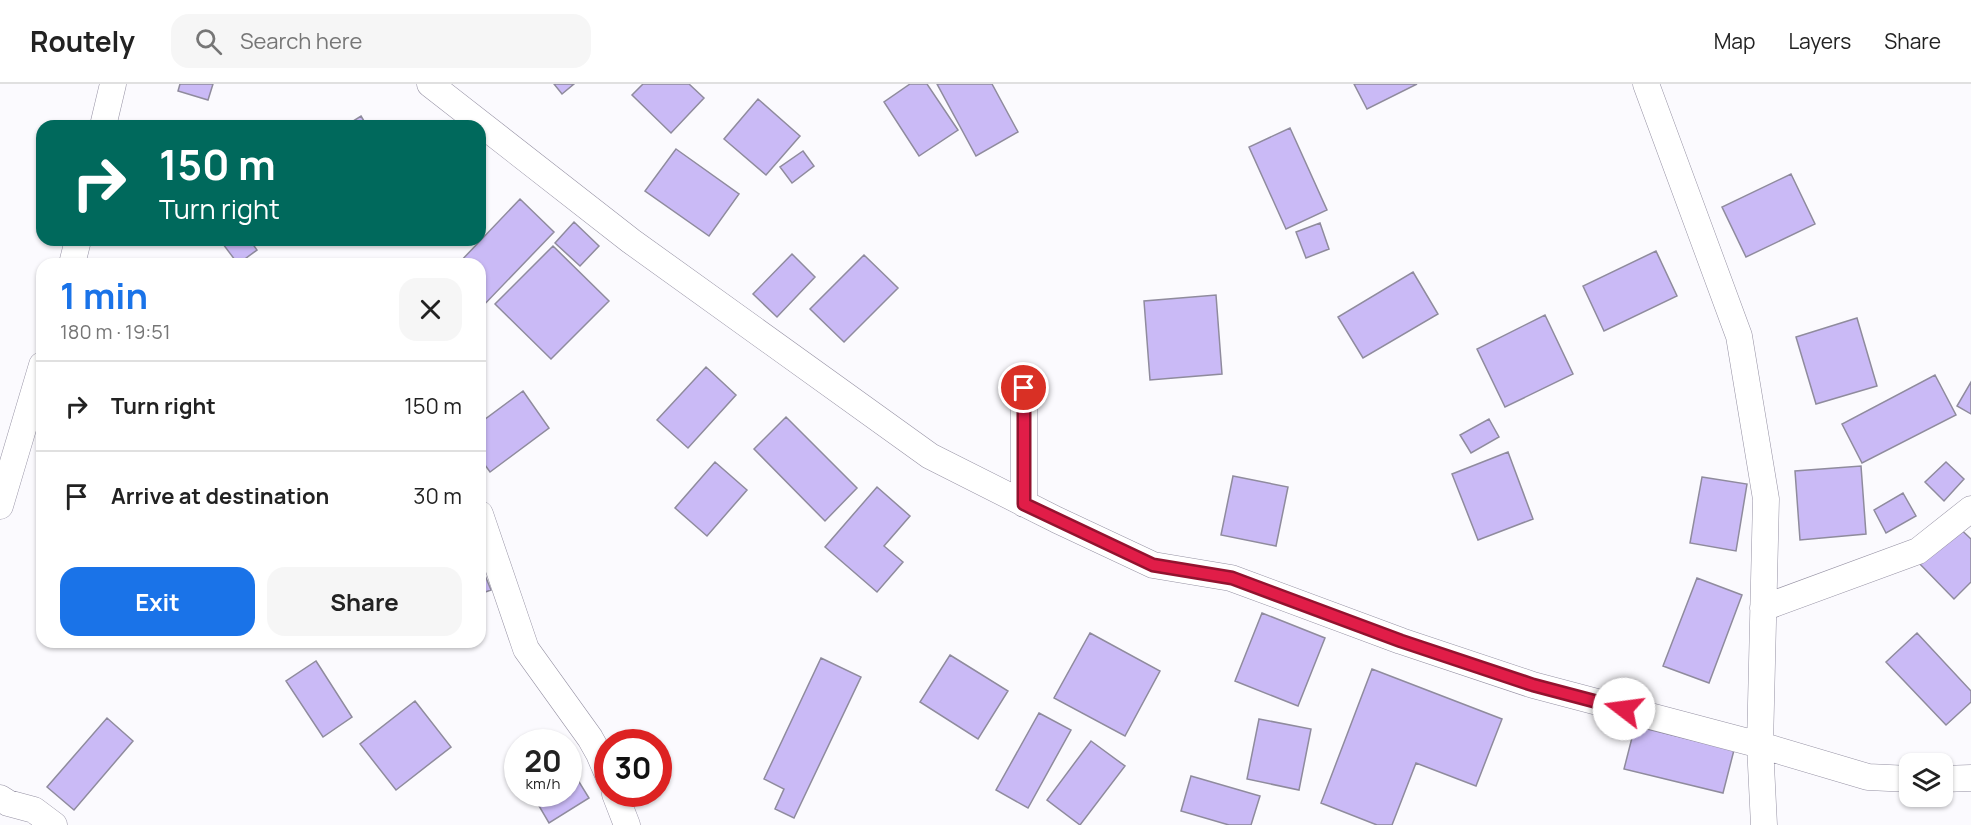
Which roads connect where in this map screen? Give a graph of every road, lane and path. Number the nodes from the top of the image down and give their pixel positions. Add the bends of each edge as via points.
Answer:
1 (113, 84) edge
2 (430, 84) edge
3 (1646, 84) edge
4 (104, 120) edge
5 (476, 120) edge
6 (486, 128) edge
7 (36, 385) edge
8 (1024, 388) dead end
9 (1024, 504) junction
10 (0, 506) edge
11 (1971, 509) edge
12 (486, 532) edge
13 (1763, 608) junction
14 (594, 745) edge
15 (1760, 745) junction
16 (1899, 778) edge
17 (1971, 778) edge
18 (1953, 779) edge
19 (0, 798) edge
20 (620, 807) edge
21 (54, 825) edge
22 (627, 825) edge
23 (1764, 825) edge

1 - 4 street
2 - 5 street
3 - 13 street via 1739,336 1766,499
6 - 9 street via 631,242 930,456
7 - 10 street
8 - 9 street
9 - 15 street via 1153,565 1232,578 1533,685
11 - 13 street via 1918,551
12 - 14 street via 526,649
13 - 15 street
15 - 16 street via 1868,777
15 - 23 street
17 - 18 street
19 - 21 street via 34,810
20 - 22 street

